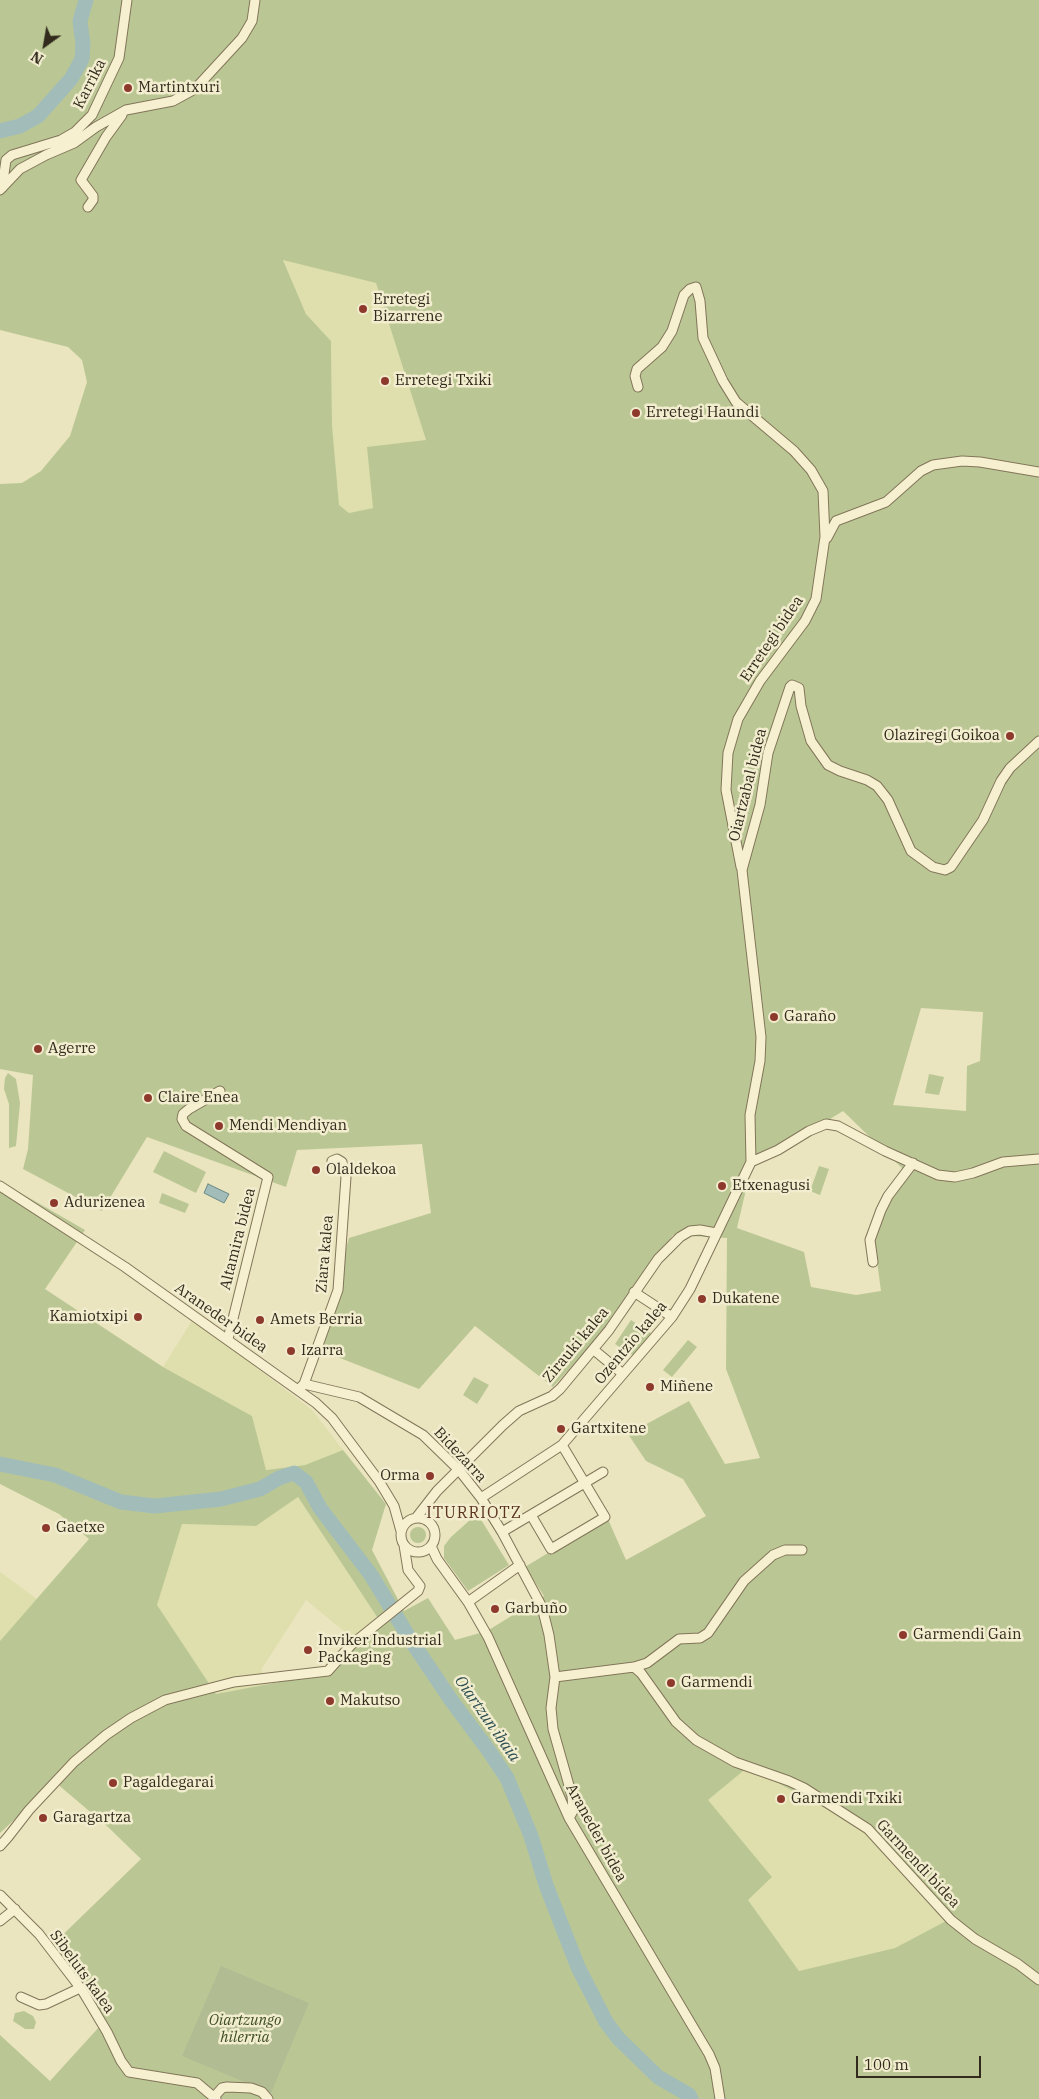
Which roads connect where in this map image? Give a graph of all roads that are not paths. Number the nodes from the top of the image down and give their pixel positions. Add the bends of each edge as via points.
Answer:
1 (127, 0) edge
2 (255, 0) edge
3 (126, 110) junction
4 (1, 189) edge
5 (88, 208) dead end
6 (638, 387) dead end
7 (1039, 472) edge
8 (824, 549) junction
9 (1039, 741) edge
10 (742, 870) junction
11 (220, 1091) dead end
12 (1039, 1159) edge
13 (332, 1160) dead end
14 (751, 1162) junction
15 (913, 1163) junction
16 (0, 1186) edge
17 (716, 1233) junction
18 (873, 1262) dead end
19 (634, 1292) junction
20 (672, 1317) junction
21 (228, 1339) junction
22 (594, 1350) junction
23 (623, 1374) junction
24 (301, 1386) junction
25 (562, 1445) junction
26 (458, 1470) junction
27 (603, 1472) dead end
28 (584, 1483) junction
29 (481, 1498) junction
30 (429, 1501) junction
31 (394, 1506) junction
32 (531, 1515) junction
33 (414, 1519) junction
34 (431, 1525) junction
35 (401, 1531) junction
36 (502, 1532) junction
37 (404, 1545) junction
38 (431, 1546) junction
39 (802, 1550) dead end
40 (418, 1552) junction
41 (407, 1564) junction
42 (520, 1565) junction
43 (450, 1577) junction
44 (468, 1602) junction
45 (634, 1667) junction
46 (555, 1677) junction
47 (569, 1818) junction
48 (0, 1846) edge
49 (0, 1895) edge
50 (15, 1909) junction
51 (0, 1921) edge
52 (1039, 1980) edge
53 (80, 1988) junction
54 (21, 1997) dead end
55 (215, 2098) edge
56 (268, 2099) edge
57 (720, 2099) edge

1 - 4 street, Karrika via 119,58 92,115 75,132 61,140 12,155 6,160
2 - 3 street via 252,22 242,38 195,89 173,101
3 - 4 street via 74,143 20,169
3 - 5 street via 81,180 93,196
6 - 8 street, Erretegi bidea via 637,369 662,347 672,331 684,295 696,287 703,338 736,402 794,451 811,470 823,491
7 - 8 street via 980,462 933,465 920,471 886,502 836,521
8 - 10 street, Erretegi bidea via 816,599 805,621 760,681 738,719 728,753 726,790
9 - 10 street, Oiartzabal bidea via 1010,768 983,820 951,867 945,870 933,867 911,851 888,800 877,786 828,765 811,741 799,688 792,685 768,753 760,805
10 - 14 street, Oiartzabal bidea via 761,1037 750,1115
11 - 21 street, Altamira bidea via 189,1109 182,1119 186,1126 268,1178
12 - 15 street via 1003,1162 955,1177 938,1175
13 - 24 street, Ziara kalea via 342,1162 346,1177 338,1290
14 - 15 street via 826,1124 838,1126
14 - 17 street, Ozentzio kalea
15 - 18 street via 881,1210 870,1240
16 - 21 street, Araneder bidea via 100,1250
17 - 19 street, Zirauki kalea via 690,1231 680,1238 658,1259
17 - 20 street, Ozentzio kalea via 690,1289
19 - 20 street
19 - 22 street, Zirauki kalea
20 - 23 street, Ozentzio kalea
21 - 24 street, Araneder bidea
22 - 23 street
22 - 26 street, Zirauki kalea via 560,1389 519,1411
23 - 25 street, Ozentzio kalea
24 - 26 street, Bidezarra via 359,1397 384,1410 423,1435
24 - 31 street, Araneder bidea via 332,1418 379,1480
25 - 28 street
25 - 29 street, Ozentzio kalea
26 - 29 street, Bidezarra
26 - 30 street, Zirauki kalea
27 - 28 street
28 - 32 street
28 - 32 street via 605,1517 551,1549
29 - 36 street, Bidezarra
30 - 33 street, Zirauki kalea
30 - 34 street
31 - 33 street, Araneder bidea
31 - 35 street, Araneder bidea
32 - 36 street
33 - 34 street
33 - 35 street
34 - 38 street via 434,1537
35 - 37 street
36 - 42 street, Bidezarra
37 - 40 street
37 - 41 street
38 - 40 street
38 - 43 street, Araneder bidea
39 - 45 street via 785,1550 773,1555 744,1581 708,1633 700,1638 679,1639 647,1663
40 - 41 street
40 - 43 street, Araneder bidea
41 - 48 street via 420,1586 418,1591 351,1645 328,1670 234,1682 161,1702 131,1718 88,1748 28,1810
42 - 44 street
42 - 46 street, Bidezarra via 542,1607
43 - 44 street, Araneder bidea
44 - 47 street, Araneder bidea via 495,1650
45 - 46 street
45 - 52 street, Garmendi bidea via 642,1672 681,1728 696,1740 735,1762 789,1780 868,1829 951,1920
46 - 47 street, Bidezarra via 552,1722 572,1796 573,1810
47 - 57 street, Araneder bidea via 709,2054 715,2068
49 - 50 street, Sibeluts kalea
50 - 51 street
50 - 53 street, Sibeluts kalea via 39,1934
53 - 54 street via 46,2004 39,2005
53 - 55 street, Sibeluts kalea via 129,2072 197,2083
55 - 56 street, Sibeluts kalea via 227,2086 251,2088 262,2092

